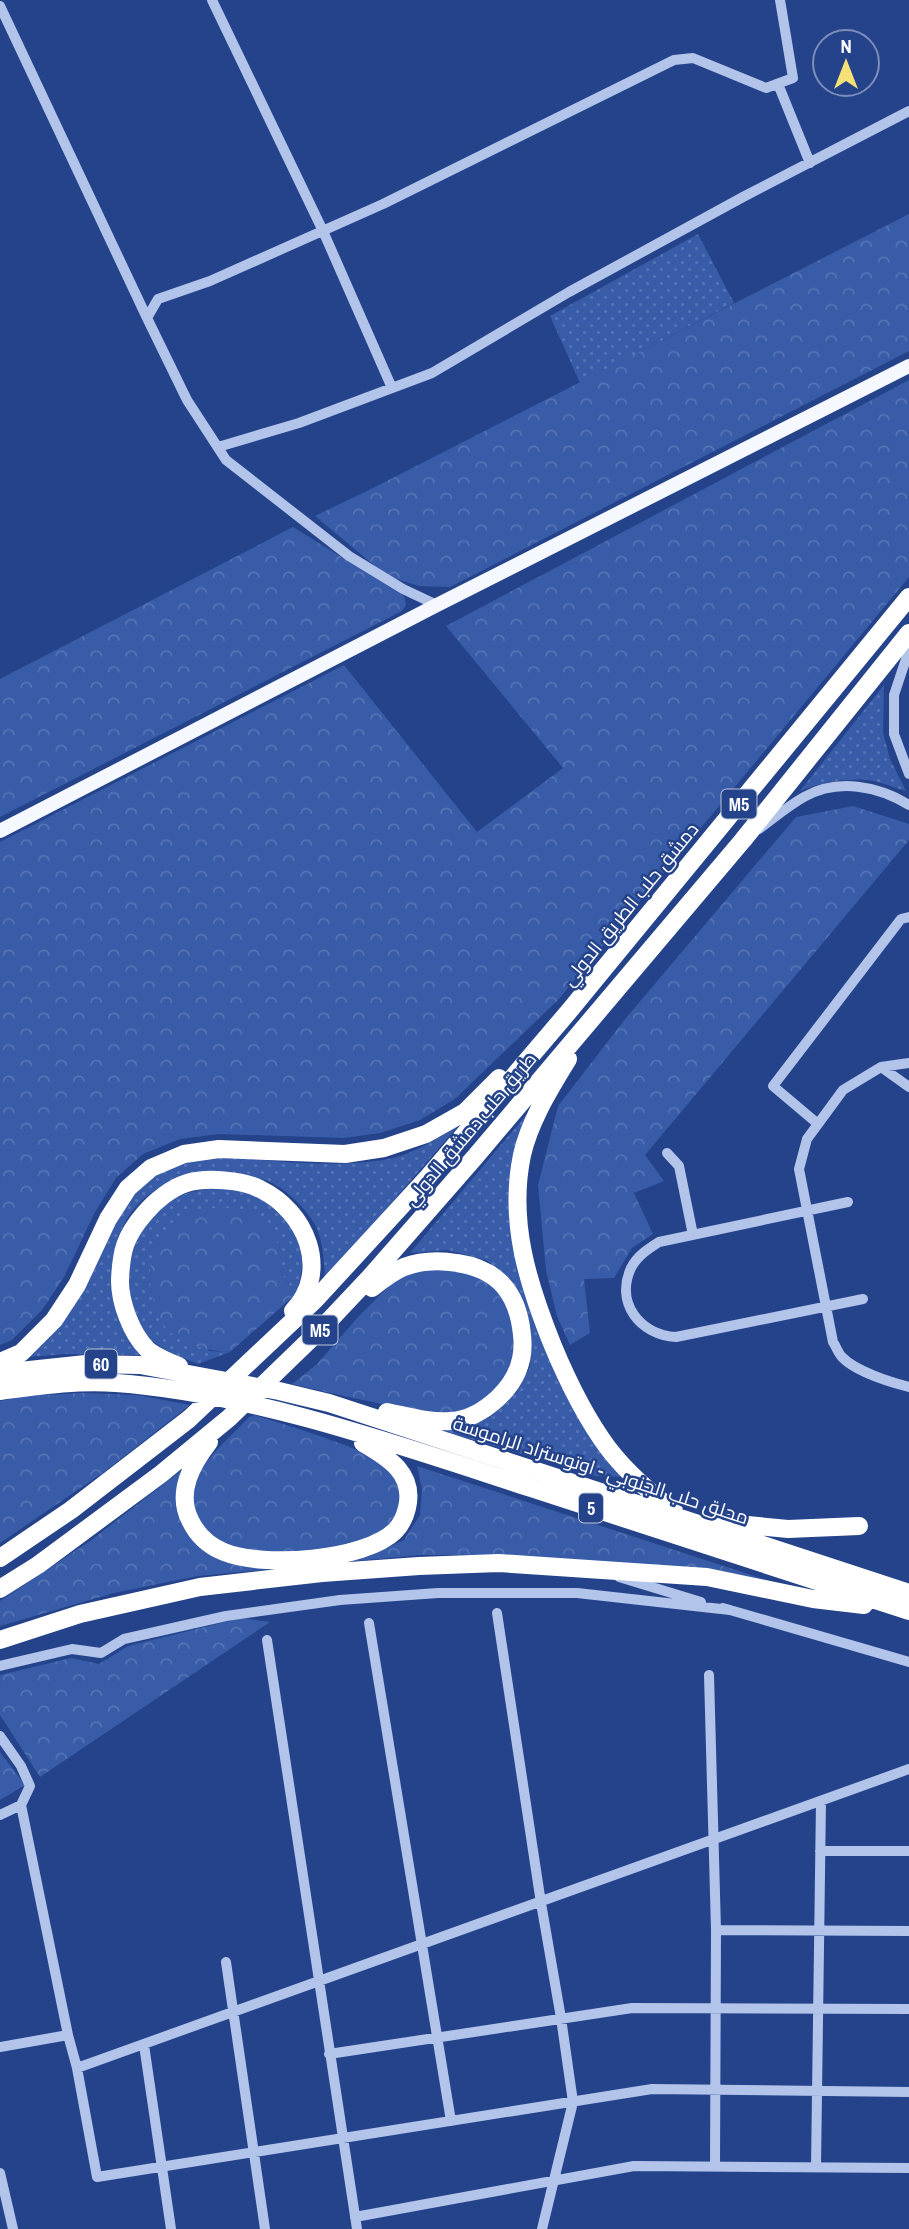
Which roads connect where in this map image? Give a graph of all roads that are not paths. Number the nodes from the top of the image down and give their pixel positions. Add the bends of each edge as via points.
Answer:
1 (212, 0) edge
2 (780, 0) edge
3 (0, 6) edge
4 (778, 84) junction
5 (909, 111) edge
6 (810, 163) junction
7 (323, 231) junction
8 (148, 318) junction
9 (909, 366) edge
10 (392, 388) junction
11 (218, 447) junction
12 (909, 597) edge
13 (438, 605) junction
14 (909, 633) edge
15 (909, 650) edge
16 (909, 774) edge
17 (909, 805) edge
18 (0, 831) edge
19 (743, 841) junction
20 (909, 917) edge
21 (570, 1010) junction
22 (591, 1020) junction
23 (909, 1063) edge
24 (881, 1067) junction
25 (909, 1087) edge
26 (818, 1124) junction
27 (667, 1153) dead end
28 (848, 1202) dead end
29 (807, 1210) junction
30 (693, 1234) junction
31 (863, 1299) dead end
32 (826, 1307) junction
33 (323, 1327) junction
34 (0, 1362) edge
35 (246, 1363) junction
36 (0, 1373) edge
37 (201, 1377) junction
38 (909, 1387) edge
39 (0, 1391) edge
40 (329, 1403) junction
41 (229, 1418) junction
42 (319, 1423) junction
43 (684, 1519) junction
44 (859, 1526) dead end
45 (0, 1558) edge
46 (589, 1568) junction
47 (0, 1589) edge
48 (909, 1593) edge
49 (730, 1610) junction
50 (909, 1612) edge
51 (498, 1613) dead end
52 (369, 1623) dead end
53 (0, 1640) edge
54 (267, 1640) dead end
55 (909, 1662) edge
56 (0, 1665) edge
57 (709, 1675) dead end
58 (0, 1736) edge
59 (909, 1769) edge
60 (821, 1801) junction
61 (22, 1805) junction
62 (0, 1815) edge
63 (715, 1840) junction
64 (820, 1851) junction
65 (909, 1851) edge
66 (541, 1903) junction
67 (716, 1930) junction
68 (819, 1930) junction
69 (909, 1931) edge
70 (422, 1945) junction
71 (226, 1962) dead end
72 (319, 1982) junction
73 (715, 2008) junction
74 (818, 2009) junction
75 (909, 2009) edge
76 (233, 2013) junction
77 (561, 2018) junction
78 (68, 2035) junction
79 (437, 2037) junction
80 (144, 2045) junction
81 (0, 2047) edge
82 (329, 2054) junction
83 (77, 2068) junction
84 (715, 2090) junction
85 (818, 2091) junction
86 (909, 2092) edge
87 (573, 2102) junction
88 (451, 2121) junction
89 (343, 2138) junction
90 (254, 2152) junction
91 (162, 2167) junction
92 (715, 2167) junction
93 (816, 2167) junction
94 (909, 2168) edge
95 (0, 2173) edge
96 (554, 2181) junction
97 (355, 2217) junction
98 (13, 2229) edge
99 (171, 2229) edge
100 (265, 2229) edge
101 (357, 2229) edge
102 (542, 2229) edge

1 - 7 street
2 - 4 street via 793,78
3 - 8 street
4 - 6 street
4 - 7 street via 766,88 693,58 674,60
5 - 6 street
6 - 10 street via 569,292 432,373
7 - 8 street via 158,299
7 - 10 street
8 - 11 street via 187,400
9 - 13 main road
10 - 11 street
11 - 13 street via 226,460 349,556
12 - 21 highway, دمشق حلب الطريق الدولي / M5
13 - 18 main road
14 - 19 highway, طريق حلب دمشق الدولي / M5
15 - 16 street via 894,695 894,734
17 - 19 street via 864,786 833,786 806,796
19 - 22 highway, طريق حلب دمشق الدولي / M5
20 - 26 street via 901,919 773,1086
21 - 34 highway via 465,1112 426,1134 384,1148 345,1154 219,1149 184,1154 151,1168 128,1188 108,1219 77,1285 54,1320 21,1353
21 - 35 highway, طريق حلب دمشق الدولي / M5 via 419,1188 315,1300
22 - 33 highway, طريق حلب دمشق الدولي / M5
22 - 43 highway via 533,1122 523,1152 517,1209 520,1239 541,1316 580,1405 625,1468
23 - 24 street
24 - 25 street
24 - 26 street via 843,1090
26 - 29 street via 807,1139 799,1169
27 - 30 street via 679,1166
28 - 29 street
29 - 30 street
29 - 32 street
30 - 32 street via 659,1242 632,1268 626,1298 645,1328 684,1337
31 - 32 street
32 - 38 street via 833,1342 842,1357 887,1381
33 - 40 highway via 389,1274 414,1264 445,1261 483,1269 504,1286 516,1305 523,1342 520,1366 509,1385 493,1403 468,1418 439,1422
33 - 41 highway, طريق حلب دمشق الدولي / M5
35 - 37 highway via 302,1301 312,1277 312,1252 303,1229 285,1205 259,1188 225,1180 187,1183 155,1200 130,1231 120,1257 120,1290 132,1326 147,1349
35 - 45 highway, طريق حلب دمشق الدولي / M5 via 189,1419
36 - 37 highway, 60 via 86,1364 140,1365
37 - 40 highway, محلق حلب الجنوبي - اوتوستراد الراموسة / 5
39 - 42 highway, محلق حلب الجنوبي - اوتوستراد الراموسة / 5 via 49,1384 115,1383 191,1393
40 - 43 highway, محلق حلب الجنوبي - اوتوستراد الراموسة / 5
41 - 42 highway via 194,1463 188,1477 187,1514 211,1545 240,1557 271,1561 313,1558 372,1545 394,1532 406,1513 408,1488 397,1466 355,1438
41 - 47 highway, طريق حلب دمشق الدولي / M5 via 161,1474
42 - 50 highway, محلق حلب الجنوبي - اوتوستراد الراموسة / 5
43 - 44 highway via 788,1529
43 - 48 highway, محلق حلب الجنوبي - اوتوستراد الراموسة / 5
46 - 49 street
46 - 50 highway via 707,1577 813,1599
46 - 53 highway via 499,1563 419,1566 200,1587 80,1614
49 - 55 street
49 - 56 street via 577,1593 438,1593 352,1599 226,1616 124,1639 101,1653 72,1649
51 - 66 street
52 - 70 street
54 - 72 street
57 - 63 street
58 - 61 street via 30,1786
59 - 60 street
60 - 63 street
60 - 64 street
61 - 62 street
61 - 78 street
63 - 66 street
63 - 67 street
64 - 65 street
64 - 68 street
66 - 70 street
66 - 77 street
67 - 68 street
67 - 73 street
68 - 69 street
68 - 74 street
70 - 72 street
70 - 79 street
71 - 76 street
72 - 76 street
72 - 82 street
73 - 74 street
73 - 77 street via 632,2008
73 - 84 street
74 - 75 street
74 - 85 street
76 - 80 street
76 - 90 street
77 - 79 street
77 - 87 street
78 - 81 street
78 - 83 street
79 - 82 street
79 - 88 street
80 - 83 street
80 - 91 street
82 - 89 street
83 - 91 street via 97,2177
84 - 85 street
84 - 87 street via 652,2089
84 - 92 street
85 - 86 street
85 - 93 street
87 - 88 street
87 - 96 street
88 - 89 street
89 - 90 street
89 - 97 street
90 - 91 street
90 - 100 street
91 - 99 street
92 - 93 street
92 - 96 street via 634,2166
93 - 94 street
95 - 98 street
96 - 97 street
96 - 102 street
97 - 101 street

